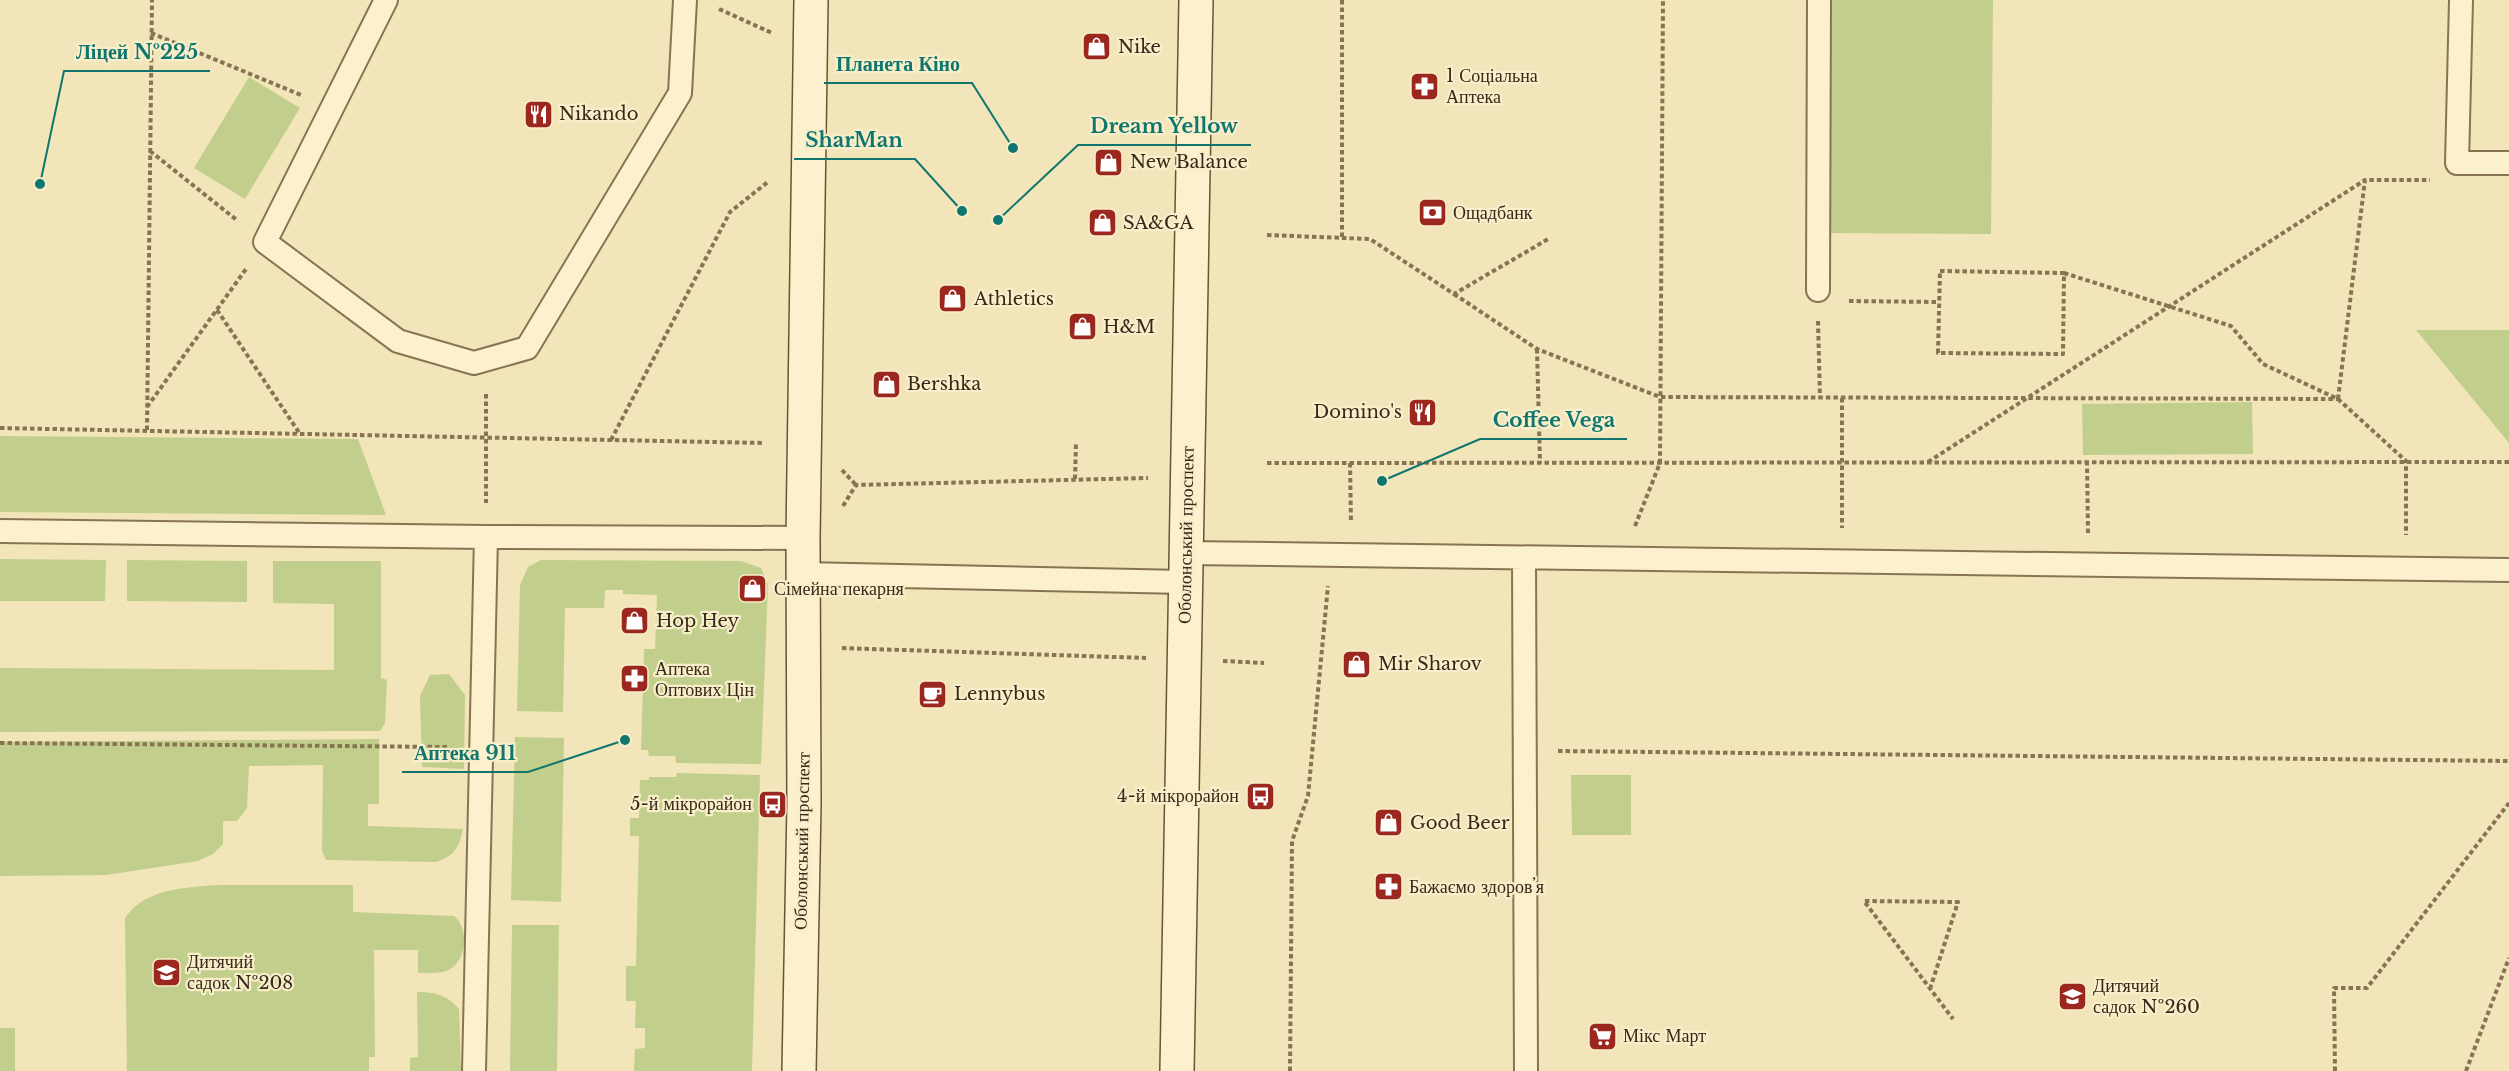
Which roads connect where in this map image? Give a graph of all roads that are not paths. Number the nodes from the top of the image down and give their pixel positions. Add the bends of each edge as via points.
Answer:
1 (386, 0) edge
2 (685, 0) edge
3 (811, 0) edge
4 (1196, 0) edge
5 (1819, 0) edge
6 (2461, 0) edge
7 (2509, 163) edge
8 (1818, 295) road end
9 (0, 531) edge
10 (486, 537) junction
11 (803, 538) junction
12 (1524, 558) junction
13 (1185, 567) junction
14 (2509, 570) edge
15 (803, 574) junction
16 (474, 1071) edge
17 (799, 1071) edge
18 (1177, 1071) edge
19 (1526, 1071) edge

1 - 2 lane via 265,242 398,341 474,363 527,348 680,93
3 - 11 main road, Оболонський проспект
4 - 13 main road, Оболонський проспект
5 - 8 lane
6 - 7 lane via 2457,163
9 - 10 lane
10 - 11 lane
10 - 16 lane
11 - 15 main road, Оболонський проспект
12 - 13 lane via 1331,556
12 - 14 lane
12 - 19 lane
13 - 15 lane
13 - 18 main road, Оболонський проспект
15 - 17 main road, Оболонський проспект

